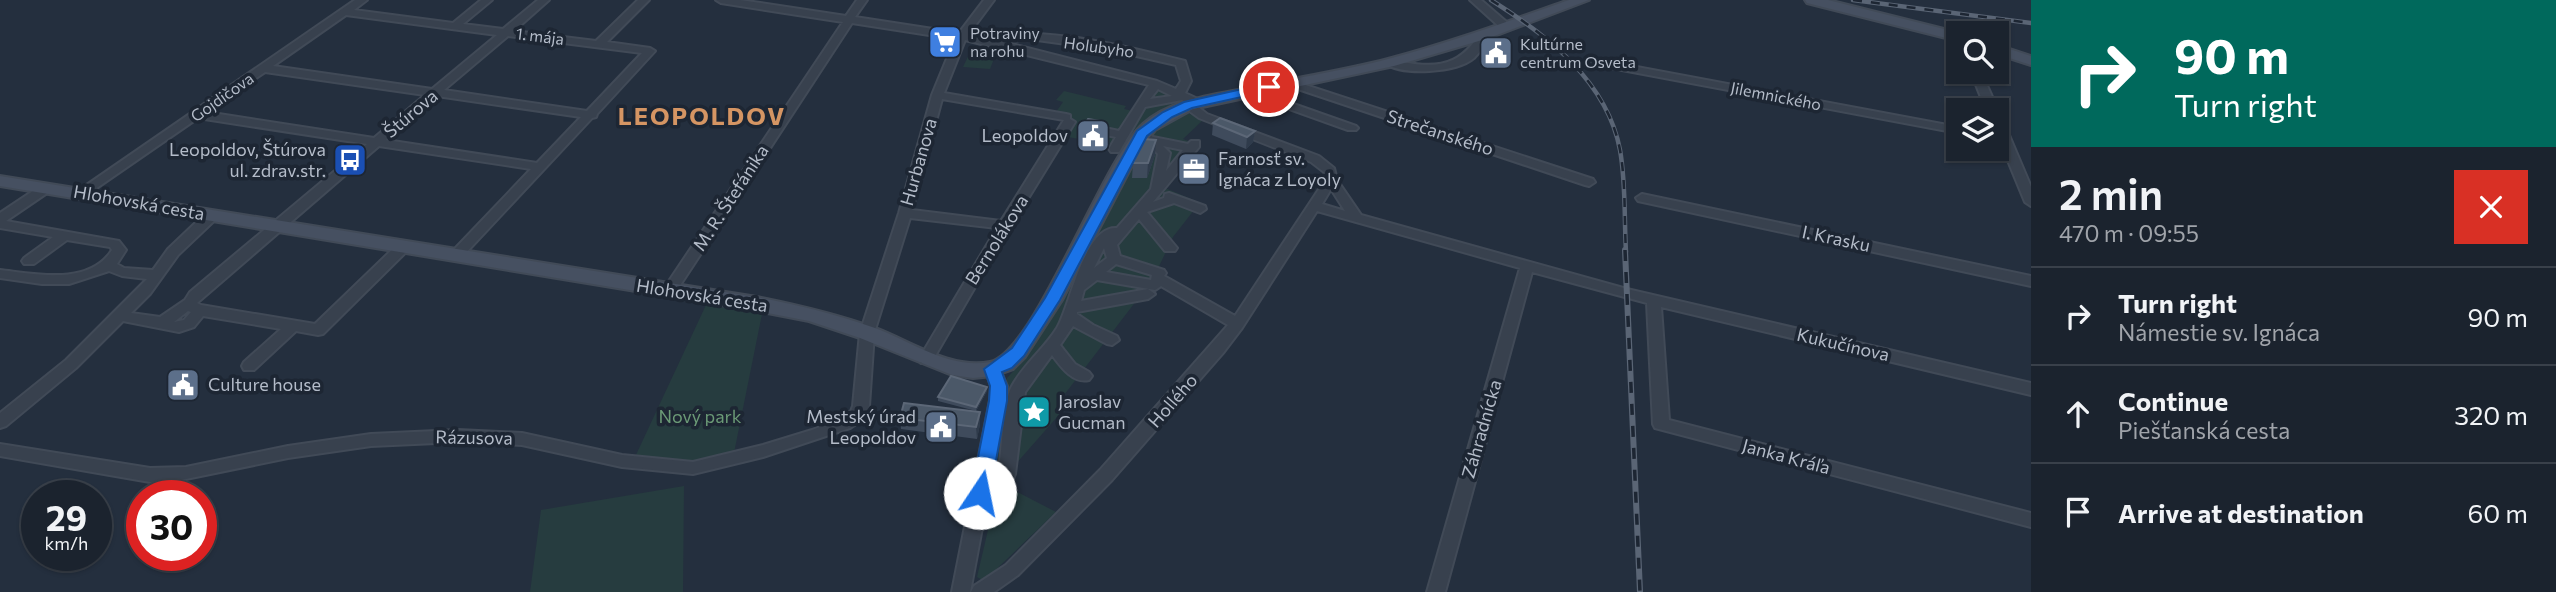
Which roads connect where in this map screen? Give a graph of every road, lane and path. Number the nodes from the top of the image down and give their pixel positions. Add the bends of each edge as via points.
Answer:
1 (362, 0) edge
2 (487, 0) edge
3 (544, 0) edge
4 (644, 0) edge
5 (721, 0) edge
6 (862, 0) edge
7 (989, 0) edge
8 (1475, 0) edge
9 (1582, 0) edge
10 (1812, 0) edge
11 (772, 3) edge
12 (344, 12) junction
13 (849, 19) junction
14 (456, 26) junction
15 (1506, 27) junction
16 (506, 32) junction
17 (1946, 34) edge
18 (962, 36) junction
19 (984, 40) junction
20 (599, 44) junction
21 (2009, 53) edge
22 (2031, 61) edge
23 (1594, 62) dead end
24 (263, 68) junction
25 (1290, 83) junction
26 (1154, 87) dead end
27 (1248, 91) junction
28 (437, 92) junction
29 (938, 95) junction
30 (1186, 100) junction
31 (1144, 104) junction
32 (197, 114) junction
33 (592, 115) junction
34 (1352, 128) dead end
35 (1946, 128) edge
36 (1105, 131) edge
37 (1130, 133) junction
38 (380, 140) junction
39 (1185, 147) junction
40 (1115, 149) dead end
41 (1164, 153) junction
42 (2009, 155) edge
43 (542, 167) junction
44 (1331, 180) junction
45 (0, 181) edge
46 (1589, 182) dead end
47 (46, 188) junction
48 (1155, 192) junction
49 (81, 193) junction
50 (1642, 198) dead end
51 (1175, 200) junction
52 (2031, 202) edge
53 (1314, 206) junction
54 (1200, 209) dead end
55 (1139, 211) junction
56 (905, 213) junction
57 (212, 215) junction
58 (1358, 220) junction
59 (0, 222) edge
60 (1005, 225) junction
61 (277, 226) junction
62 (65, 234) junction
63 (403, 247) junction
64 (1104, 247) junction
65 (1170, 248) dead end
66 (456, 255) junction
67 (29, 261) dead end
68 (109, 266) junction
69 (1527, 266) junction
70 (1099, 271) junction
71 (0, 274) edge
72 (157, 275) junction
73 (2031, 281) edge
74 (1155, 282) junction
75 (670, 290) junction
76 (1654, 300) junction
77 (195, 307) junction
78 (1070, 312) junction
79 (120, 316) junction
80 (1237, 324) junction
81 (294, 326) junction
82 (867, 333) junction
83 (1112, 340) dead end
84 (1052, 345) junction
85 (926, 359) junction
86 (249, 366) dead end
87 (993, 369) junction
88 (1084, 376) dead end
89 (2031, 389) edge
90 (0, 422) edge
91 (0, 450) edge
92 (1007, 474) dead end
93 (2031, 520) edge
94 (961, 592) edge
95 (980, 592) edge
96 (1436, 592) edge

1 - 12 street, Gojdičova
2 - 14 street
3 - 16 street, Štúrova
4 - 20 street
5 - 11 street, Holubyho
6 - 13 street, M. R. Štefánika
7 - 18 street, Hurbanova
8 - 15 street
9 - 15 street
10 - 17 street
11 - 13 street, Holubyho
12 - 14 street, 1. mája
12 - 24 street, Gojdičova
13 - 18 street, Holubyho
13 - 75 street, M. R. Štefánika
14 - 16 street, 1. mája
15 - 25 street via 1389,63
16 - 20 street, 1. mája
16 - 28 street, Štúrova
18 - 19 street, Holubyho
18 - 29 street, Hurbanova
19 - 30 street, Holubyho via 1143,80
19 - 30 street, Holubyho via 1083,42 1181,63
20 - 33 street, 1. mája via 650,51
21 - 22 street
23 - 35 street, Jilemnického
24 - 28 street
24 - 32 street, Gojdičova
25 - 27 street
25 - 46 street, Strečanského
26 - 31 street
27 - 30 street
27 - 34 street
28 - 33 street
28 - 38 street, Štúrova
29 - 56 street, Hurbanova
29 - 60 street, Bernolákova via 1068,120
30 - 31 street
30 - 44 street via 1203,116 1315,159 1329,171
30 - 87 street via 1142,134 1052,300 1018,352
31 - 37 street via 1134,114
32 - 38 street
32 - 49 street, Gojdičova
33 - 43 street, 1. mája
36 - 37 street
37 - 40 street
38 - 43 street
38 - 61 street, Štúrova
39 - 41 street
39 - 41 street via 1146,136
39 - 48 street via 1195,144
41 - 48 street
42 - 52 street
43 - 66 street, 1. mája
44 - 53 street, Hollého
44 - 58 street
45 - 47 street, Hlohovská cesta
47 - 49 street, Hlohovská cesta
47 - 59 street
48 - 51 street
48 - 55 street
49 - 57 street, Hlohovská cesta
50 - 73 street, I. Krasku
51 - 54 street
51 - 55 street
53 - 58 street
53 - 80 street, Hollého
55 - 64 street
55 - 65 street
56 - 60 street
56 - 82 street, Hurbanova
57 - 61 street, Hlohovská cesta
57 - 72 street via 173,252
58 - 69 street
59 - 62 street
60 - 85 street, Bernolákova
61 - 63 street, Hlohovská cesta
61 - 77 street via 195,295
62 - 67 street
62 - 68 street via 114,244 119,250
63 - 66 street, Hlohovská cesta
63 - 81 street via 318,330
64 - 70 street
64 - 70 street
64 - 74 street
66 - 75 street, Hlohovská cesta
68 - 71 street via 66,281
68 - 72 street via 122,272
69 - 76 street, Kukučínova
69 - 96 street, Záhradnícka
70 - 74 street
70 - 78 street via 1078,288
72 - 79 street
74 - 78 street
74 - 80 street
75 - 82 street, Hlohovská cesta via 811,315
76 - 89 street, Kukučínova
76 - 93 street, Janka Kráľa via 1661,424
77 - 79 street via 197,317 185,326
77 - 81 street
78 - 83 street via 1088,329
78 - 84 street
79 - 90 street via 71,364
80 - 95 street, Hollého via 1106,475 1012,570
81 - 86 street
82 - 85 street, Hlohovská cesta
82 - 91 street, Rázusova via 857,415 817,434 693,468 622,461 522,439 458,436 371,440 186,473 150,475
84 - 88 street via 1070,368
84 - 92 street via 1017,391
85 - 87 street, Hlohovská cesta via 952,368
87 - 94 street via 998,401

